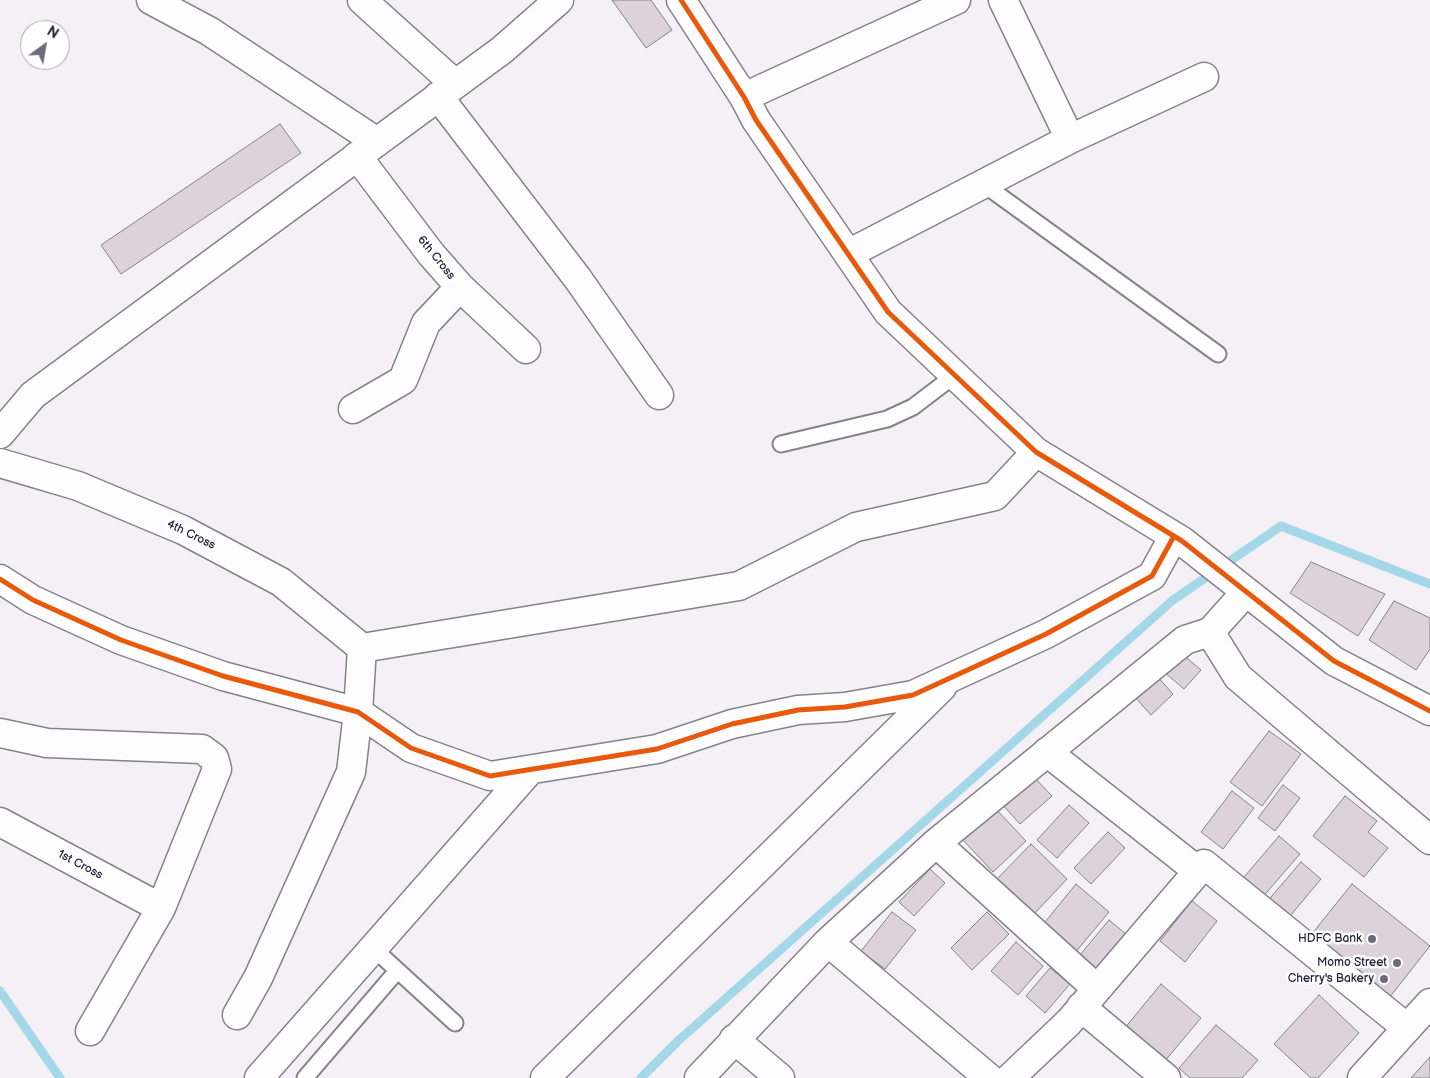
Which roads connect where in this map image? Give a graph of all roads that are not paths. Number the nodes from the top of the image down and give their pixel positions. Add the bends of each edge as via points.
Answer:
1 (151, 0) edge
2 (362, 0) edge
3 (559, 0) edge
4 (681, 0) edge
5 (956, 0) edge
6 (1002, 0) edge
7 (1204, 77) dead end
8 (447, 90) junction
9 (744, 97) junction
10 (1070, 139) junction
11 (367, 149) junction
12 (982, 184) junction
13 (848, 254) junction
14 (460, 287) junction
15 (526, 349) dead end
16 (1218, 354) dead end
17 (955, 375) junction
18 (659, 395) dead end
19 (353, 409) dead end
20 (0, 434) edge
21 (781, 444) dead end
22 (1036, 452) junction
23 (0, 463) edge
24 (1178, 539) junction
25 (0, 579) edge
26 (1242, 589) junction
27 (1210, 632) junction
28 (362, 648) junction
29 (952, 677) junction
30 (1430, 711) edge
31 (358, 712) junction
32 (0, 732) edge
33 (1047, 752) junction
34 (530, 770) junction
35 (0, 822) edge
36 (1430, 840) edge
37 (936, 844) junction
38 (1198, 871) junction
39 (161, 908) junction
40 (828, 942) junction
41 (373, 948) junction
42 (397, 971) junction
43 (1089, 998) junction
44 (1430, 1003) edge
45 (237, 1015) dead end
46 (455, 1023) dead end
47 (1406, 1028) junction
48 (90, 1031) dead end
49 (734, 1039) junction
50 (260, 1078) edge
51 (305, 1078) edge
52 (545, 1078) edge
53 (699, 1078) edge
54 (780, 1078) edge
55 (989, 1078) edge
56 (1010, 1078) edge
57 (1166, 1078) edge
58 (1362, 1078) edge

1 - 11 street, 6th Cross via 209,31
2 - 8 street
3 - 8 street via 502,50
4 - 9 street
5 - 9 street
6 - 10 street
7 - 10 street
8 - 11 street
8 - 18 street
9 - 13 street via 756,120
10 - 12 street
11 - 14 street, 6th Cross via 432,254
11 - 20 street via 33,396
12 - 13 street
12 - 16 lane
13 - 17 street via 888,312
14 - 15 street, 6th Cross
14 - 19 street via 426,324 403,380
17 - 21 lane via 914,407 887,419
17 - 22 street
22 - 24 street
22 - 28 street via 995,496 856,527 739,586
23 - 28 street, 4th Cross via 78,486 183,530 281,582
24 - 26 street
24 - 29 street via 1152,576 1046,634
25 - 31 street via 33,600 121,640 223,676
26 - 27 street
26 - 30 street via 1334,661
27 - 33 street via 1185,640
27 - 36 street via 1238,677
28 - 31 street
29 - 34 street via 913,695 844,707 798,710 732,724 657,749
29 - 52 street
31 - 34 street via 411,748 490,776
31 - 45 street via 351,772 258,978
32 - 39 street via 47,743 202,750 214,758 217,770
33 - 37 street
33 - 38 street
34 - 41 street
35 - 39 street, 1st Cross
37 - 40 street
37 - 43 street
38 - 43 street
38 - 47 street via 1204,864
39 - 48 street
40 - 49 street
40 - 55 street
41 - 42 lane
41 - 50 street
42 - 46 lane
42 - 51 lane
43 - 56 street
43 - 57 street
44 - 47 street
47 - 58 street
49 - 53 street
49 - 54 street

